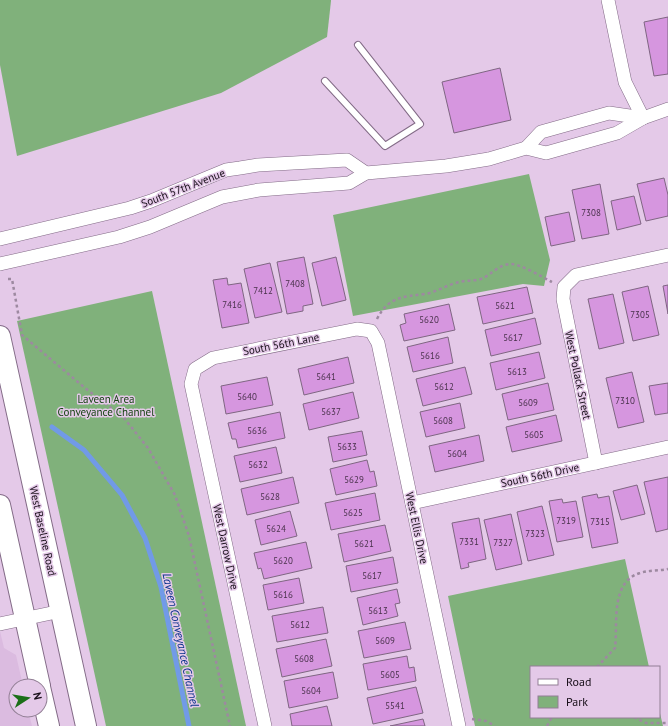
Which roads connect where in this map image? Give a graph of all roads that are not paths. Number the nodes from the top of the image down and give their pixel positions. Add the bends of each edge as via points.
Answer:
1 (608, 0) edge
2 (358, 45) dead end
3 (325, 81) dead end
4 (668, 109) edge
5 (643, 118) junction
6 (570, 124) junction
7 (576, 145) junction
8 (526, 148) junction
9 (366, 173) junction
10 (0, 239) edge
11 (668, 255) edge
12 (0, 264) edge
13 (371, 331) joint
14 (0, 336) edge
15 (195, 369) joint
16 (668, 448) edge
17 (596, 462) junction
18 (412, 503) junction
19 (0, 505) edge
20 (61, 611) junction
21 (25, 618) junction
22 (0, 624) edge
23 (38, 678) edge
24 (458, 723) edge
25 (86, 726) edge
26 (265, 726) edge

1 - 5 street via 625,82
2 - 3 lane via 420,124 385,146
4 - 5 street
5 - 6 street via 609,113
5 - 7 street via 617,133
6 - 7 street
6 - 8 street via 541,132
7 - 8 street via 546,153
8 - 9 street, South 57th Avenue via 489,159 446,166
9 - 10 street, South 57th Avenue via 347,160 258,165 226,170 130,208
9 - 12 street, South 57th Avenue via 349,183 258,190 222,198 119,237
11 - 17 street, West Pollack Street via 576,275 564,287 563,299
13 - 15 street, South 56th Lane via 357,329 213,358
13 - 18 street, West Ellis Drive via 378,343
14 - 20 main road, West Baseline Road
15 - 26 street, West Darrow Drive via 191,384
16 - 17 street, South 56th Drive
17 - 18 street, South 56th Drive
18 - 24 street, West Ellis Drive
19 - 21 main road
20 - 21 street
20 - 25 main road, West Baseline Road
21 - 22 street
21 - 23 main road

